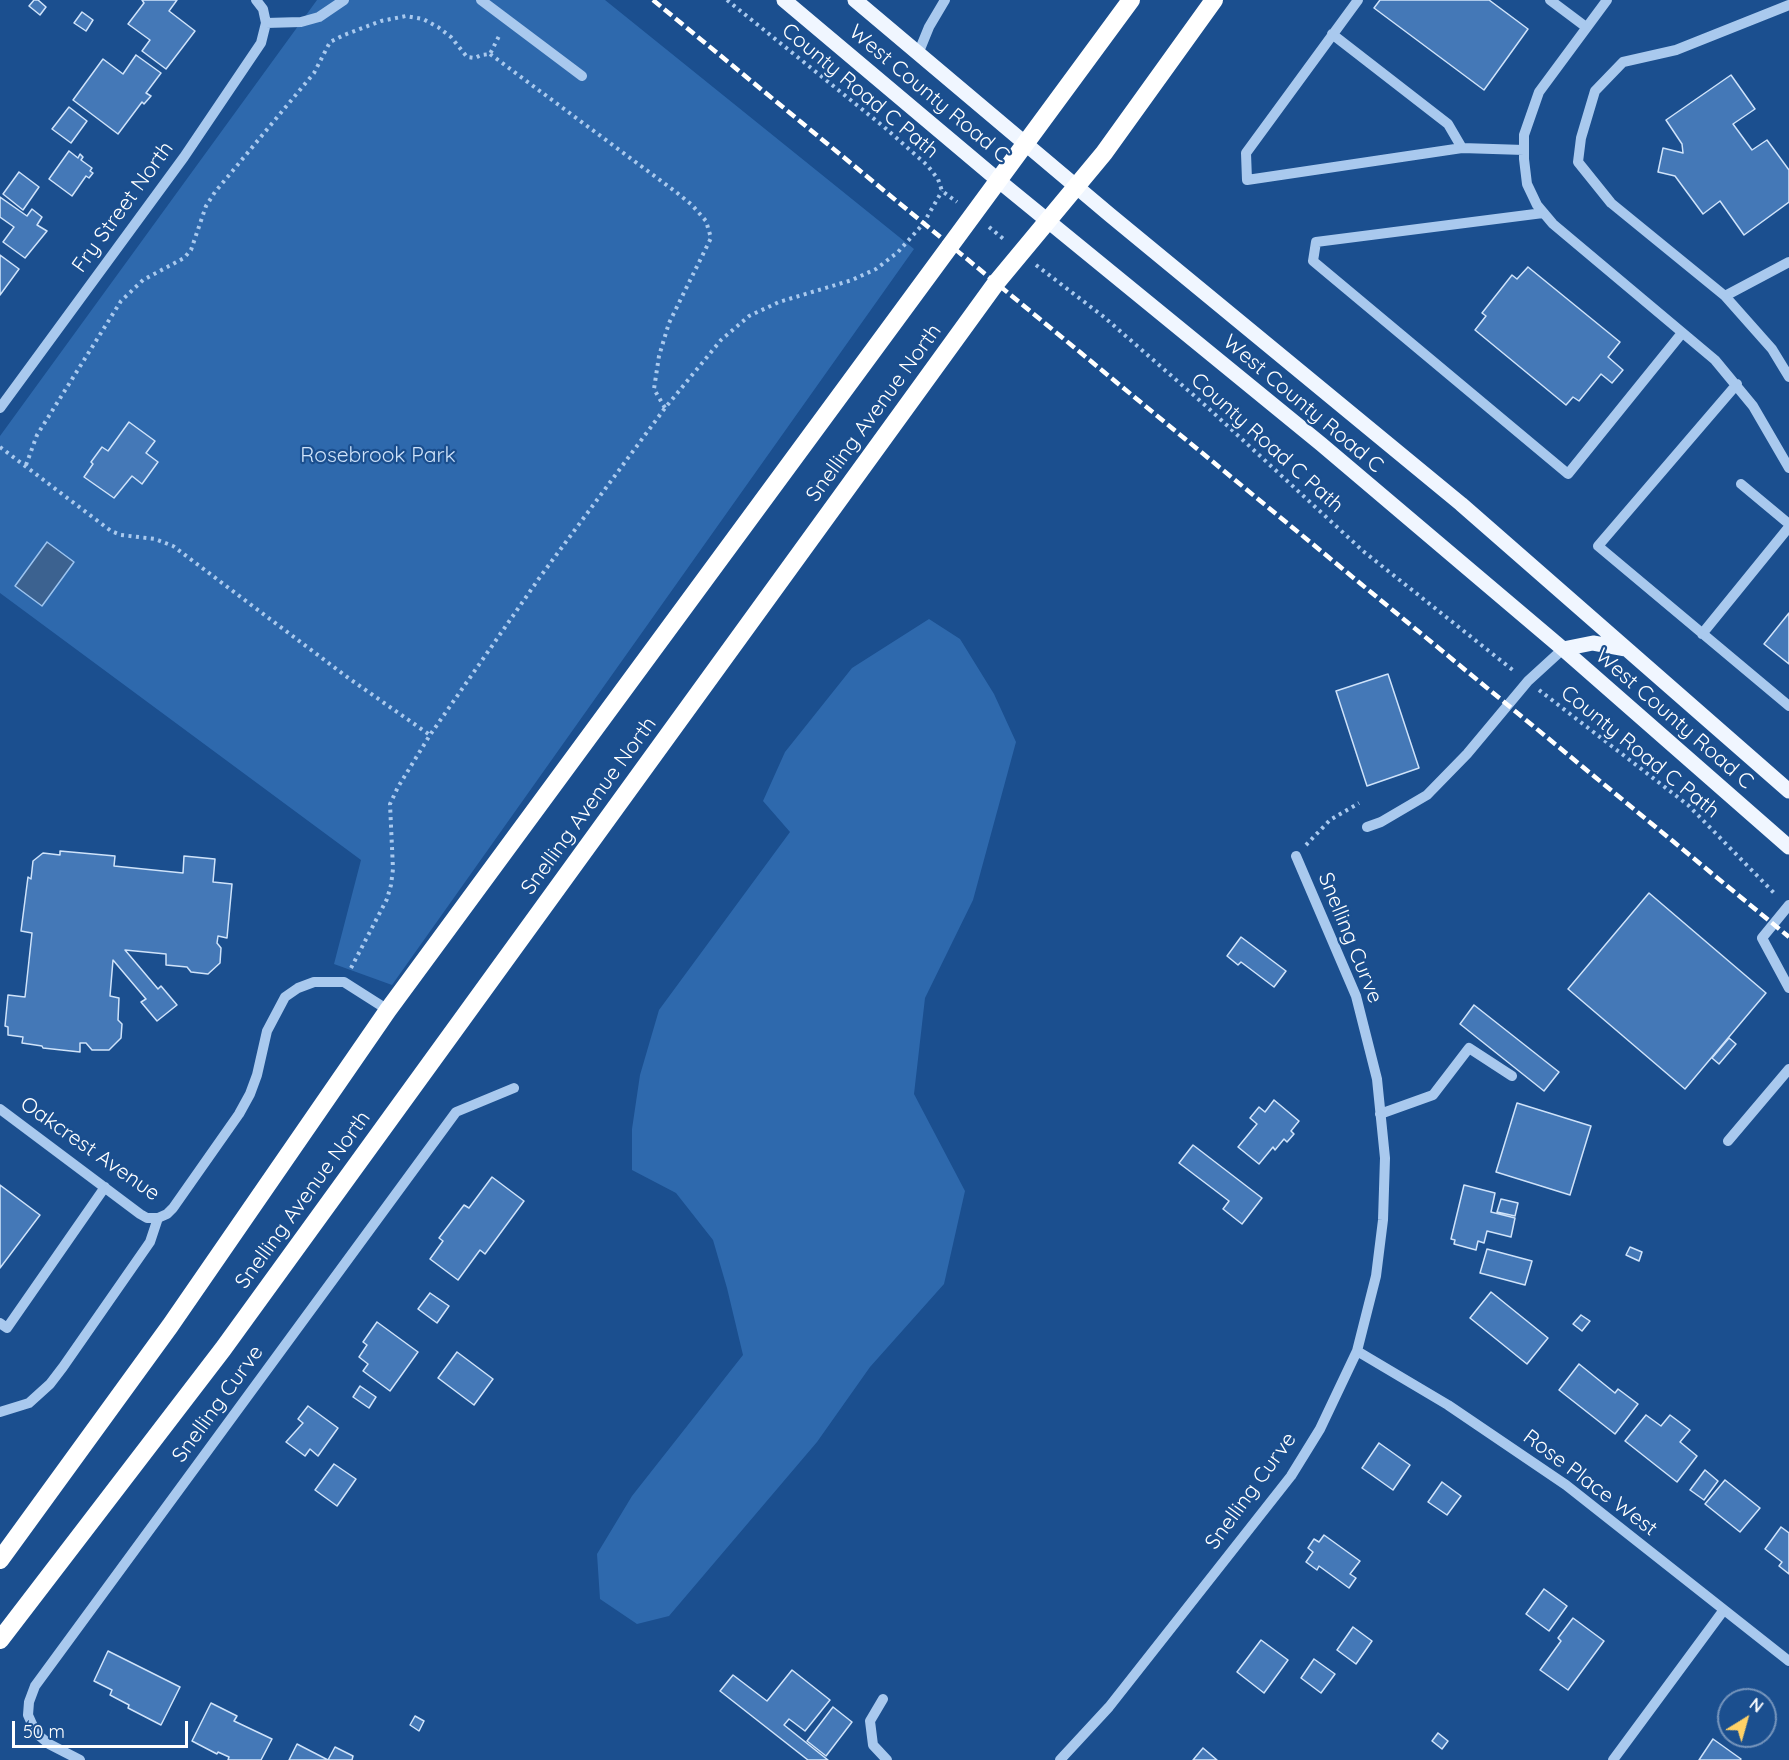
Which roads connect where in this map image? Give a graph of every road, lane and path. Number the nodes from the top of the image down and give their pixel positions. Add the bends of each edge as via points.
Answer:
1 (256, 0) edge
2 (344, 0) edge
3 (481, 0) edge
4 (727, 0) edge
5 (784, 0) edge
6 (855, 0) edge
7 (945, 0) edge
8 (1131, 0) edge
9 (1214, 0) edge
10 (1358, 0) edge
11 (1550, 0) edge
12 (1605, 1) edge
13 (1789, 2) edge
14 (507, 20) junction
15 (266, 23) junction
16 (1587, 27) junction
17 (1332, 34) junction
18 (490, 54) junction
19 (918, 54) junction
20 (582, 76) dead end
21 (1025, 144) junction
22 (1462, 148) junction
23 (1524, 150) junction
24 (999, 181) junction
25 (1077, 186) junction
26 (942, 191) junction
27 (1543, 213) junction
28 (974, 216) junction
29 (1049, 220) junction
30 (1021, 253) junction
31 (1789, 262) edge
32 (1725, 297) junction
33 (1682, 333) junction
34 (1789, 377) edge
35 (1737, 384) junction
36 (0, 408) edge
37 (665, 408) junction
38 (0, 447) edge
39 (26, 465) junction
40 (1789, 468) edge
41 (1741, 484) dead end
42 (1789, 526) edge
43 (1702, 633) junction
44 (1626, 648) junction
45 (1563, 649) junction
46 (1528, 681) junction
47 (1789, 706) edge
48 (430, 735) junction
49 (1789, 791) edge
50 (1359, 803) dead end
51 (1367, 827) dead end
52 (1789, 848) edge
53 (1296, 856) joint
54 (1789, 906) edge
55 (344, 982) junction
56 (1789, 988) edge
57 (388, 1010) junction
58 (1789, 1069) edge
59 (1512, 1076) dead end
60 (514, 1088) dead end
61 (0, 1109) edge
62 (1380, 1114) junction
63 (1728, 1142) dead end
64 (105, 1187) junction
65 (158, 1218) junction
66 (0, 1323) edge
67 (1357, 1351) junction
68 (0, 1412) edge
69 (0, 1560) edge
70 (1724, 1611) junction
71 (0, 1640) edge
72 (1789, 1661) edge
73 (883, 1699) dead end
74 (80, 1760) edge
75 (887, 1760) edge
76 (1060, 1760) edge
77 (1612, 1760) edge

1 - 15 street
2 - 15 street via 319,17
3 - 14 street
4 - 26 path, County Road C Path via 927,165
5 - 24 main road, West County Road C
6 - 19 main road, West County Road C
7 - 19 street
8 - 21 highway, Snelling Avenue North
9 - 25 highway, Snelling Avenue North
10 - 17 street
11 - 16 street
12 - 16 street
13 - 32 street via 1676,50 1623,62 1595,91 1581,138 1578,162 1611,203
14 - 18 path
14 - 20 street
15 - 36 street, Fry Street North via 261,43 184,158
16 - 23 street via 1539,92 1524,135
17 - 22 street via 1448,124
17 - 22 street via 1246,153 1247,180
18 - 37 path via 676,192 706,221 711,238 669,322 659,356 654,389
18 - 39 path via 467,57 438,27 406,15 330,42 314,73 206,206 191,250 184,258 143,280 121,301 37,435
19 - 21 main road, West County Road C
21 - 24 highway, Snelling Avenue North
21 - 25 main road, West County Road C
22 - 23 street
23 - 27 street via 1527,184
24 - 28 highway, Snelling Avenue North
24 - 29 main road, West County Road C
25 - 29 highway, Snelling Avenue North
25 - 44 main road, West County Road C via 1461,504
26 - 28 path, County Road C Path
26 - 37 path via 923,224 898,252 876,269 852,280 779,302 749,316 721,340
27 - 33 street
27 - 33 street via 1316,242 1313,261 1568,474
28 - 30 path, County Road C Path
28 - 57 highway, Snelling Avenue North
29 - 30 highway, Snelling Avenue North
29 - 45 main road, West County Road C
30 - 46 path, County Road C Path via 1104,316 1363,551
30 - 71 highway, Snelling Avenue North via 223,1349
31 - 32 street
32 - 34 street via 1772,349
33 - 35 street
35 - 40 street
35 - 43 street via 1598,546
37 - 48 path
38 - 39 path
39 - 48 path via 111,531 173,546 347,678
41 - 42 street
42 - 43 street
43 - 47 street
44 - 45 main road via 1593,643
44 - 49 main road, West County Road C
45 - 46 street
45 - 52 main road, West County Road C
46 - 51 street via 1467,754 1426,795
46 - 54 path, County Road C Path via 1688,805
48 - 55 path via 390,804 391,885
50 - 53 path via 1330,820
53 - 62 street, Snelling Curve via 1356,996 1377,1079
54 - 56 street via 1762,938
55 - 57 street
55 - 65 street via 314,982 285,997 267,1031 257,1075 239,1114 173,1208
57 - 69 highway, Snelling Avenue North via 170,1326
58 - 63 street
59 - 62 street via 1469,1048 1434,1095
60 - 74 street, Snelling Curve via 456,1112 35,1686 28,1715 36,1733
61 - 64 street, Oakcrest Avenue
62 - 67 street, Snelling Curve via 1385,1158 1383,1220 1376,1276
64 - 65 street, Oakcrest Avenue via 147,1218
64 - 66 street via 7,1328
65 - 68 street via 150,1242 57,1376 29,1403
67 - 70 street, Rose Place West via 1448,1405 1566,1485
67 - 76 street, Snelling Curve via 1320,1429 1291,1476 1109,1707
70 - 72 street, Rose Place West
70 - 77 street
73 - 75 street via 870,1722 873,1745

